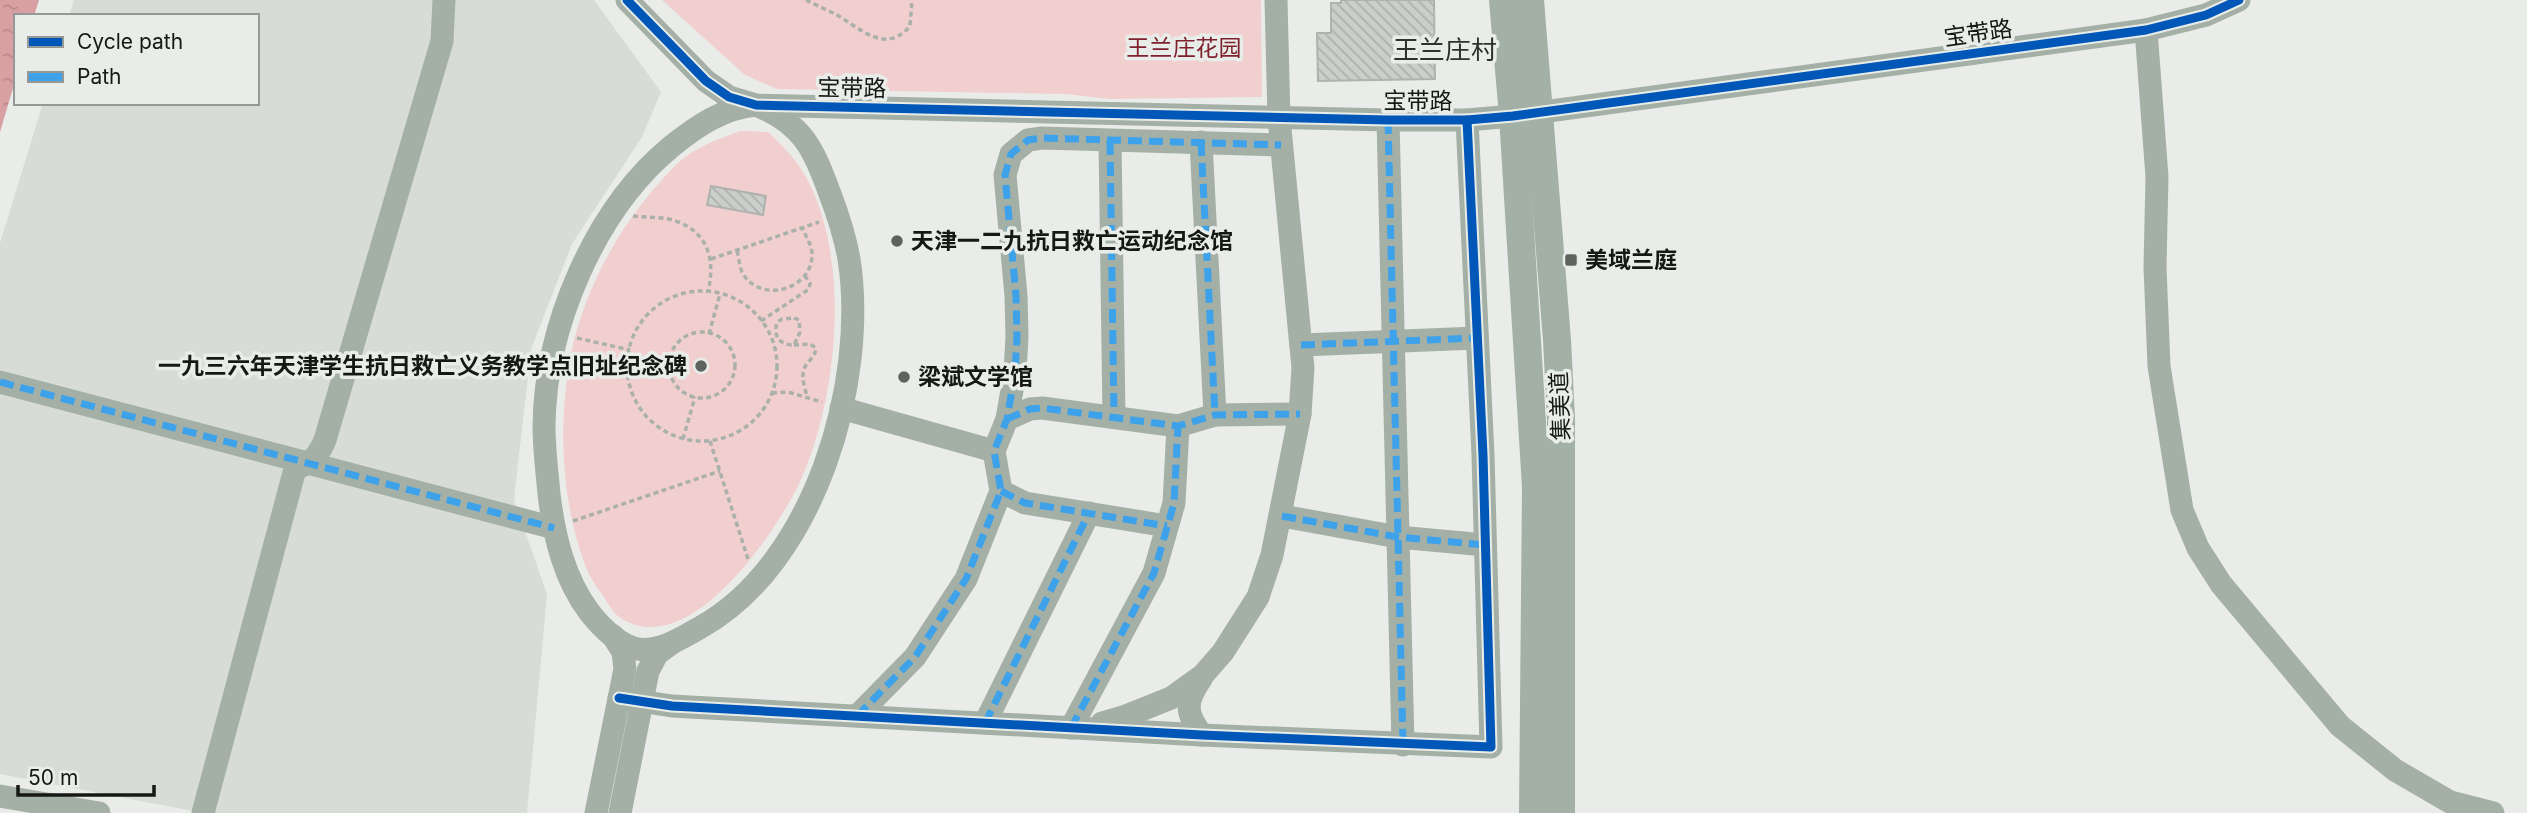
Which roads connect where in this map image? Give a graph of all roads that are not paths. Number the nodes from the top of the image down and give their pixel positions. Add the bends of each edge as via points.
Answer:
1 (443, 0) edge
2 (627, 0) edge
3 (1276, 0) edge
4 (1503, 0) edge
5 (1530, 0) edge
6 (2239, 0) edge
7 (2146, 30) junction
8 (756, 105) junction
9 (1526, 113) junction
10 (1279, 118) junction
11 (1388, 120) junction
12 (1467, 120) junction
13 (1110, 141) junction
14 (1201, 142) junction
15 (1281, 145) junction
16 (1477, 338) junction
17 (1393, 343) junction
18 (1301, 345) junction
19 (0, 382) edge
20 (841, 408) junction
21 (1300, 414) junction
22 (1215, 415) junction
23 (1114, 416) junction
24 (1007, 419) junction
25 (1178, 426) junction
26 (994, 452) junction
27 (310, 464) junction
28 (1001, 491) junction
29 (1089, 513) junction
30 (1282, 516) junction
31 (1167, 526) junction
32 (554, 528) junction
33 (1398, 537) junction
34 (1485, 545) junction
35 (613, 636) junction
36 (672, 643) junction
37 (1203, 675) junction
38 (619, 698) junction
39 (642, 701) junction
40 (857, 716) junction
41 (985, 723) junction
42 (1076, 728) junction
43 (1202, 735) junction
44 (1403, 745) junction
45 (0, 796) edge
46 (99, 813) edge
47 (203, 813) edge
48 (596, 813) edge
49 (620, 813) edge
50 (1533, 813) edge
51 (1561, 813) edge
52 (2493, 813) edge

1 - 27 street via 442,41 325,440
2 - 8 street, 宝带路 via 706,82 729,97
3 - 10 street
4 - 9 main road, 集美道
5 - 9 main road, 集美道
6 - 7 street, 宝带路 via 2206,15
7 - 9 street, 宝带路
7 - 52 street via 2157,177 2159,366 2182,510 2198,548 2221,584 2340,726 2395,769 2450,802
8 - 10 street, 宝带路
8 - 20 street via 798,130 838,215 849,260 853,310
8 - 32 street via 733,108 689,133 653,162 614,209 588,254 559,334 549,379 544,425
9 - 12 street, 宝带路
9 - 50 main road, 集美道 via 1536,487
9 - 51 main road, 集美道 via 1561,419
10 - 11 street, 宝带路
10 - 15 street
11 - 12 street, 宝带路
11 - 17 street
12 - 16 street
13 - 14 street
13 - 23 street
13 - 24 street via 1028,140 1011,153 1007,163 1017,336
14 - 15 street
14 - 22 street
15 - 18 street
16 - 17 street
16 - 34 street
17 - 18 street
17 - 33 street
18 - 21 street
19 - 27 street
20 - 26 street
20 - 36 street via 807,504 756,585 717,618
21 - 22 street
21 - 30 street
22 - 25 street
23 - 24 street via 1042,408
23 - 25 street
24 - 26 street
25 - 31 street via 1174,503
26 - 28 street
27 - 32 street
27 - 47 street via 295,469
28 - 29 street via 1025,503
28 - 40 street via 967,579 915,657
29 - 31 street
29 - 41 street
30 - 33 street
30 - 37 street via 1258,597
31 - 42 street via 1154,573
32 - 35 street via 577,593
33 - 34 street
33 - 44 street
34 - 44 street via 1491,747
35 - 36 street via 639,649
35 - 38 street via 625,661
36 - 39 street via 652,661
37 - 42 street via 1171,698 1126,716
37 - 43 street via 1188,705
38 - 39 street
38 - 48 street
39 - 40 street
39 - 49 street
40 - 41 street
41 - 42 street
42 - 43 street
43 - 44 street
45 - 46 street

